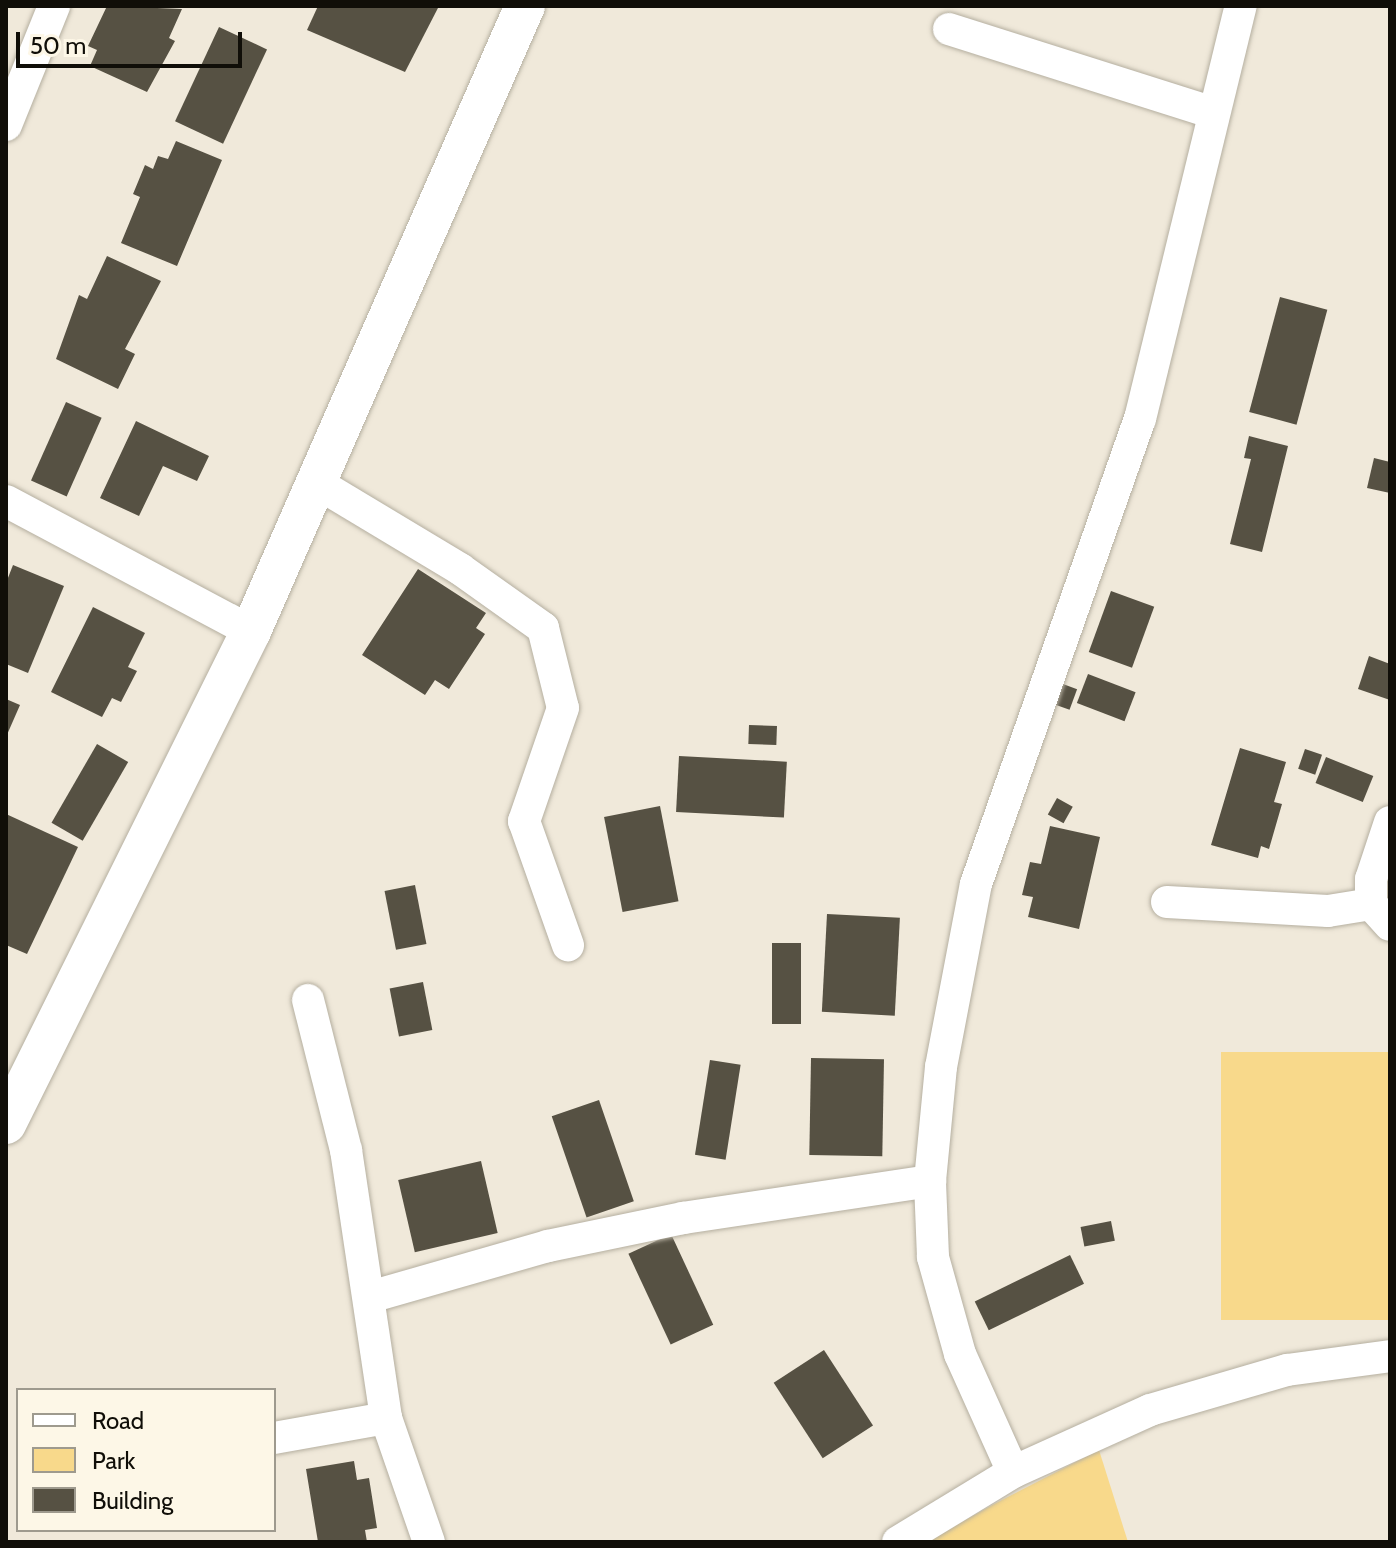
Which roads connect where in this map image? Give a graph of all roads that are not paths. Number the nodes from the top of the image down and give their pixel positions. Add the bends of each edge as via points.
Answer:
1 (54, 6) edge
2 (525, 6) edge
3 (1241, 6) edge
4 (949, 29) dead end
5 (1211, 112) junction
6 (6, 125) edge
7 (317, 483) junction
8 (6, 501) edge
9 (251, 631) junction
10 (1390, 822) edge
11 (1167, 902) dead end
12 (1381, 915) edge
13 (568, 945) dead end
14 (308, 1000) dead end
15 (6, 1124) edge
16 (930, 1181) junction
17 (370, 1297) junction
18 (1390, 1356) edge
19 (386, 1418) junction
20 (276, 1438) edge
21 (1013, 1472) junction
22 (429, 1542) edge
23 (898, 1542) edge

1 - 6 street
2 - 7 street
3 - 5 street
4 - 5 street
5 - 16 street via 1140,419 976,884 941,1067
7 - 9 street
7 - 13 street via 460,569 543,628 563,708 524,821
8 - 9 street
9 - 15 street
10 - 12 street via 1371,879
11 - 12 street
14 - 17 street via 346,1150
16 - 17 street via 653,1224 548,1246
16 - 21 street via 933,1257 960,1354
17 - 19 street
18 - 21 street via 1287,1370 1150,1410
19 - 20 street
19 - 22 street
21 - 23 street

